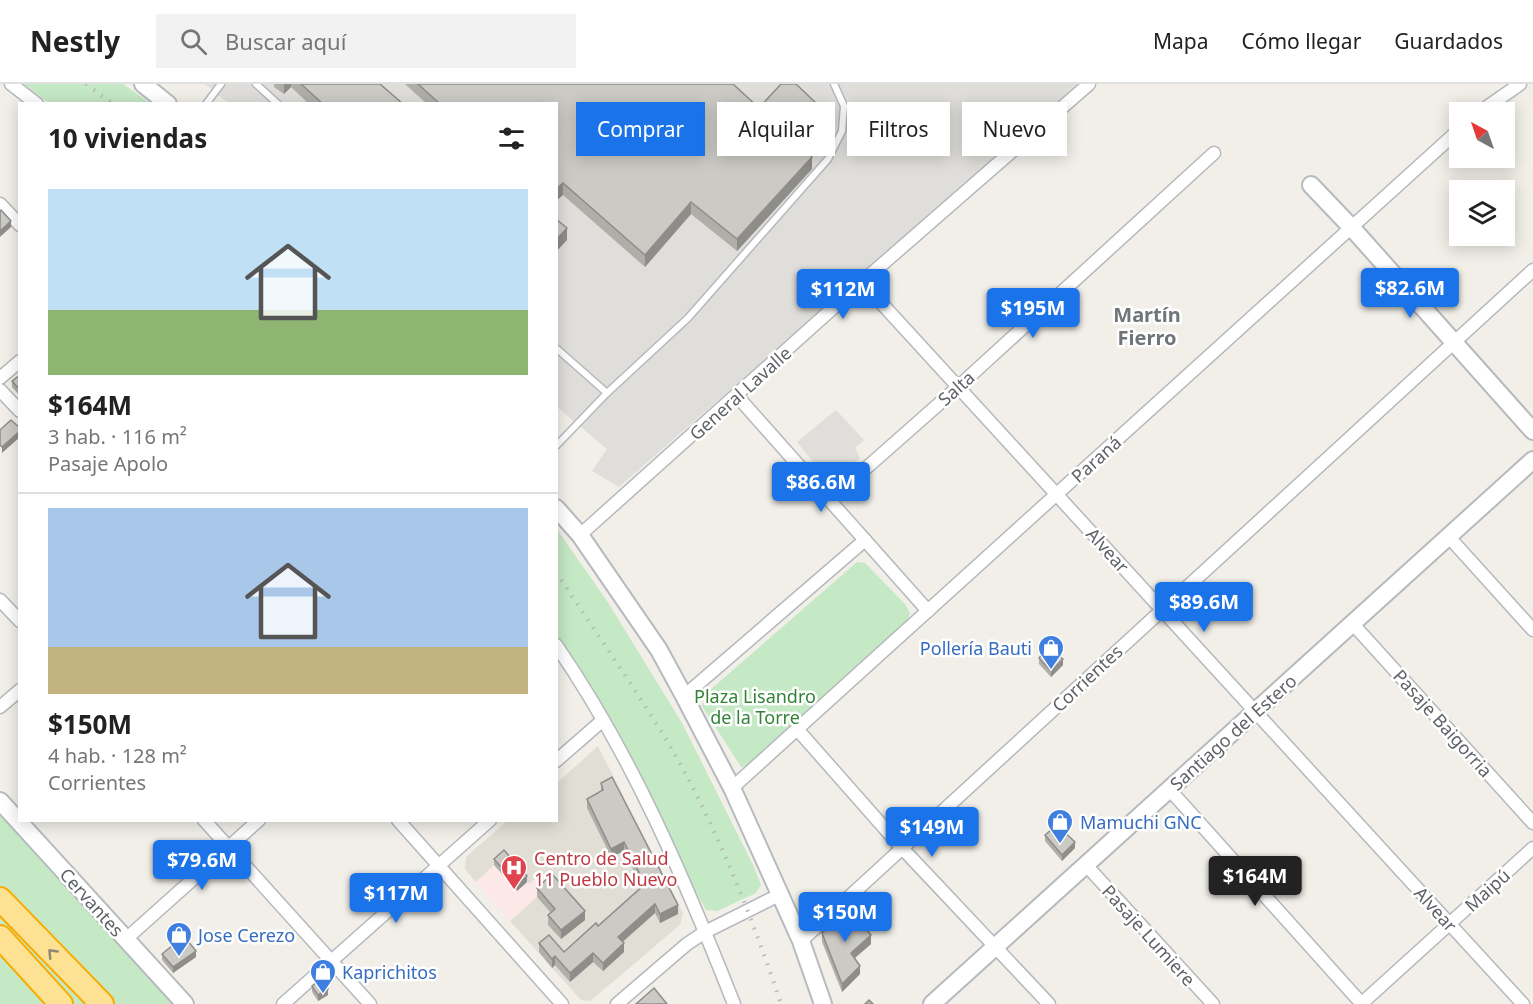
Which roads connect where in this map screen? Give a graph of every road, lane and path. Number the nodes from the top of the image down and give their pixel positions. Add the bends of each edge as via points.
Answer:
1 (11, 84) edge
2 (143, 84) edge
3 (221, 84) edge
4 (256, 84) edge
5 (834, 84) edge
6 (1089, 84) edge
7 (1520, 84) edge
8 (34, 102) edge
9 (166, 102) edge
10 (208, 102) edge
11 (276, 102) edge
12 (1494, 102) edge
13 (1449, 139) edge
14 (1214, 153) dead end
15 (1311, 185) dead end
16 (0, 204) edge
17 (18, 223) edge
18 (1352, 228) junction
19 (1533, 270) edge
20 (862, 282) junction
21 (1454, 342) junction
22 (558, 350) edge
23 (18, 363) edge
24 (0, 378) edge
25 (958, 387) junction
26 (0, 390) edge
27 (607, 393) junction
28 (737, 396) junction
29 (18, 409) edge
30 (1533, 431) edge
31 (558, 444) edge
32 (1533, 459) edge
33 (1057, 495) junction
34 (830, 500) junction
35 (558, 510) edge
36 (580, 535) junction
37 (1449, 536) junction
38 (865, 540) junction
39 (0, 600) edge
40 (1162, 610) junction
41 (928, 611) junction
42 (18, 619) edge
43 (1352, 623) junction
44 (1533, 630) edge
45 (558, 648) edge
46 (18, 692) edge
47 (684, 696) junction
48 (0, 707) edge
49 (1255, 711) junction
50 (603, 720) junction
51 (797, 729) junction
52 (558, 759) edge
53 (732, 788) junction
54 (1170, 789) junction
55 (0, 801) edge
56 (18, 821) edge
57 (19, 822) edge
58 (206, 822) edge
59 (257, 822) edge
60 (400, 822) edge
61 (488, 822) edge
62 (1533, 823) edge
63 (229, 848) junction
64 (902, 848) junction
65 (1533, 848) edge
66 (1086, 865) junction
67 (439, 866) junction
68 (779, 895) junction
69 (0, 899) edge
70 (1450, 924) junction
71 (705, 932) junction
72 (0, 937) edge
73 (126, 939) junction
74 (801, 941) junction
75 (996, 947) junction
76 (332, 961) junction
77 (61, 1004) edge
78 (102, 1004) edge
79 (185, 1004) edge
80 (283, 1004) edge
81 (370, 1004) edge
82 (562, 1004) edge
83 (617, 1004) edge
84 (734, 1004) edge
85 (823, 1004) edge
86 (932, 1004) edge
87 (1049, 1004) edge
88 (1212, 1004) edge
89 (1361, 1004) edge
90 (1523, 1004) edge

1 - 8 street
2 - 9 street
3 - 10 lane
4 - 11 lane
5 - 27 lane via 844,105 842,131 828,159 688,318
6 - 20 street, General Lavalle
7 - 12 street
13 - 18 street, Paraná
14 - 25 street, Salta
15 - 18 street
16 - 17 street
18 - 21 street
18 - 33 street, Paraná
19 - 21 street, Corrientes
20 - 25 street, Alvear
20 - 28 street, General Lavalle
21 - 30 street
21 - 40 street, Corrientes
22 - 27 lane
23 - 24 street
25 - 33 street, Alvear
25 - 34 street, Salta
26 - 29 street
27 - 31 lane
28 - 34 street
28 - 36 street, General Lavalle
32 - 37 street, Santiago del Estero
33 - 40 street, Alvear
33 - 41 street, Paraná
34 - 38 street
35 - 36 street
36 - 47 street via 659,650
37 - 43 street, Santiago del Estero
37 - 44 street
38 - 41 street
38 - 47 street
39 - 42 street
40 - 49 street, Alvear
40 - 64 street, Corrientes
41 - 51 street, Paraná
43 - 49 street, Santiago del Estero
43 - 62 street, Pasaje Baigorria
45 - 50 street
46 - 48 street
47 - 53 street
49 - 54 street, Santiago del Estero
49 - 70 street, Alvear
50 - 52 street
50 - 71 street via 640,788
51 - 53 street, Paraná
51 - 64 street
53 - 68 street
54 - 66 street, Santiago del Estero
54 - 89 street
55 - 56 street, Cervantes
57 - 73 street, Cervantes
58 - 63 street
59 - 63 street
60 - 67 street
61 - 67 street
63 - 73 street
63 - 76 street
64 - 74 street, Corrientes
64 - 75 street
65 - 70 street, Maipú
66 - 75 street, Santiago del Estero
66 - 88 street, Pasaje Lumiere
67 - 76 street
67 - 82 street
68 - 71 street
68 - 74 street
78 -> 69 highway
70 - 89 street, Maipú
70 - 90 street, Alvear
71 - 83 street
71 - 84 street
72 - 77 highway
73 - 79 street, Cervantes
74 - 85 street
75 - 86 street, Santiago del Estero
75 - 87 street
76 - 80 street
76 - 81 street

